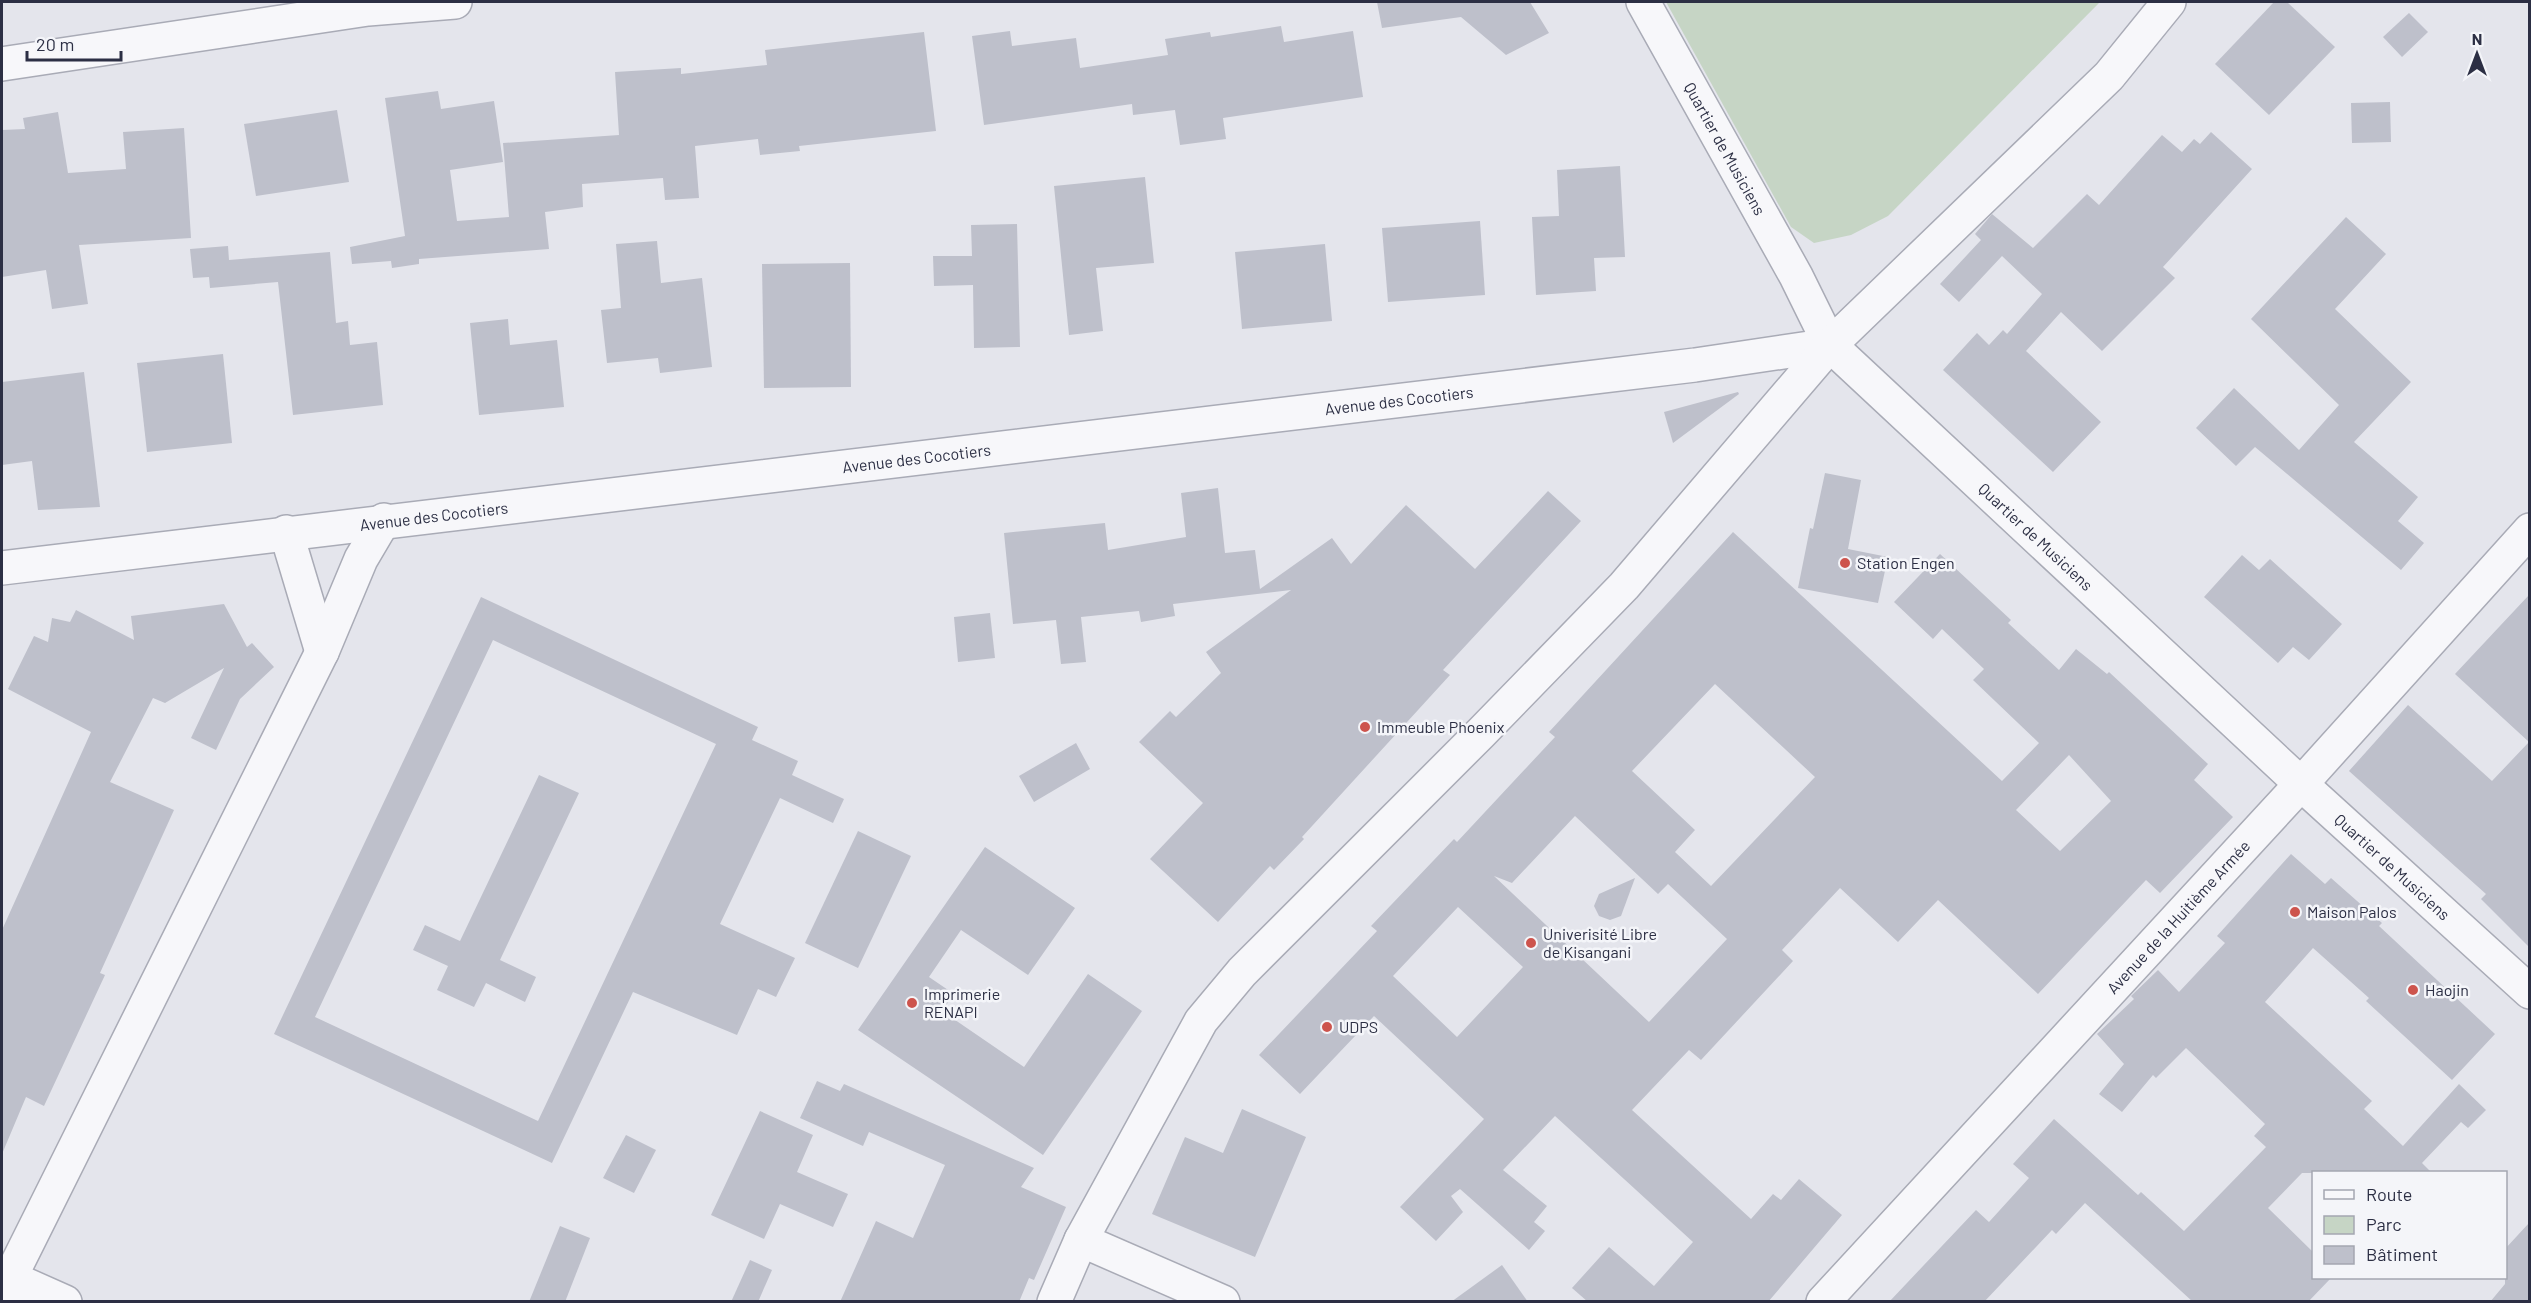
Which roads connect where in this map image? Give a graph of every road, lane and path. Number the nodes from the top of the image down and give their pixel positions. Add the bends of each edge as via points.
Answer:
1 (455, 2) edge
2 (1643, 2) edge
3 (2169, 2) edge
4 (368, 5) edge
5 (2, 64) edge
6 (1830, 345) junction
7 (384, 520) junction
8 (2529, 531) edge
9 (286, 532) junction
10 (2, 568) edge
11 (322, 652) junction
12 (2301, 784) junction
13 (2529, 992) edge
14 (1082, 1240) junction
15 (10, 1285) edge
16 (66, 1302) edge
17 (1054, 1302) edge
18 (1223, 1302) edge
19 (1824, 1302) edge

1 - 4 street
2 - 6 street, Quartier de Musiciens via 1796,276
3 - 6 street via 2109,76
4 - 5 street
6 - 7 street, Avenue des Cocotiers via 1683,366
6 - 12 street, Quartier de Musiciens
6 - 14 street via 1624,586 1221,997 1201,1021
7 - 9 street, Avenue des Cocotiers
7 - 11 street via 361,559
8 - 12 street, Avenue de la Huitième Armée
9 - 10 street, Avenue des Cocotiers
9 - 11 street
11 - 15 street
12 - 13 street, Quartier de Musiciens
12 - 19 street, Avenue de la Huitième Armée
14 - 17 street
14 - 18 street
15 - 16 street

